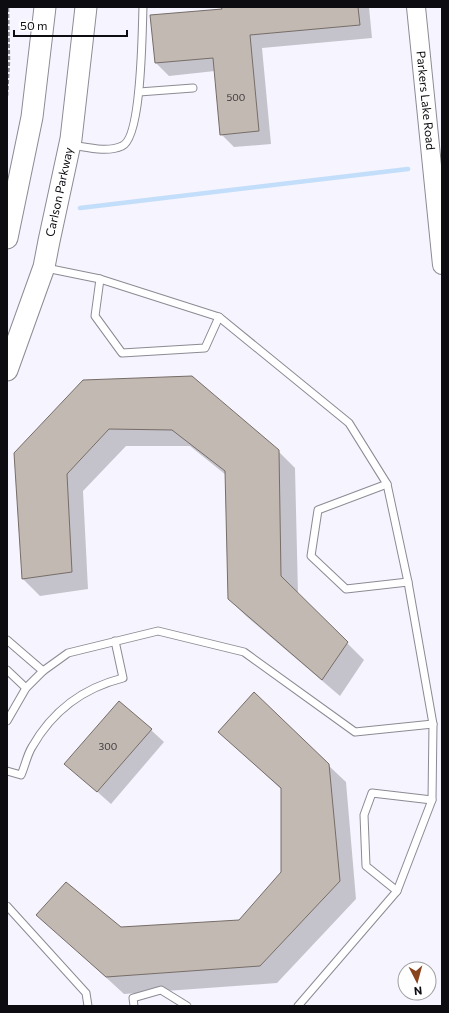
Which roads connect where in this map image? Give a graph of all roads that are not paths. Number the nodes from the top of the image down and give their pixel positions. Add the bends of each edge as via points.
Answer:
1 (45, 7) edge
2 (86, 7) edge
3 (143, 7) edge
4 (416, 7) edge
5 (193, 88) dead end
6 (139, 92) junction
7 (70, 145) junction
8 (7, 238) edge
9 (442, 265) edge
10 (44, 267) junction
11 (100, 279) junction
12 (219, 317) junction
13 (7, 370) edge
14 (387, 484) junction
15 (408, 582) junction
16 (7, 640) edge
17 (115, 641) junction
18 (7, 670) edge
19 (42, 672) junction
20 (26, 688) junction
21 (7, 721) edge
22 (433, 724) junction
23 (7, 771) edge
24 (432, 800) junction
25 (396, 891) junction
26 (7, 906) edge
27 (88, 1006) edge
28 (134, 1006) edge
29 (187, 1006) edge
30 (298, 1006) edge

1 - 8 main road via 32,118
2 - 7 main road, Carlson Parkway
3 - 6 lane
4 - 9 street, Parkers Lake Road
5 - 6 lane
6 - 7 lane via 133,129 127,142 122,146 94,149
7 - 10 main road, Carlson Parkway
10 - 11 lane
10 - 13 main road, Carlson Parkway
11 - 12 lane
11 - 12 lane via 95,316 122,353 205,348
12 - 14 lane via 349,423
14 - 15 lane
14 - 15 lane via 318,510 311,556 346,589
15 - 22 lane
16 - 19 lane
17 - 19 lane via 68,653
17 - 22 lane via 158,631 244,652 355,732
17 - 23 lane via 123,678 88,690 66,706 46,726 32,747 21,775
18 - 20 lane
19 - 20 lane
20 - 21 lane
22 - 24 lane
24 - 25 lane
24 - 25 lane via 372,793 364,815 366,866
25 - 30 lane
26 - 27 lane via 86,993
28 - 29 lane via 133,998 161,990

